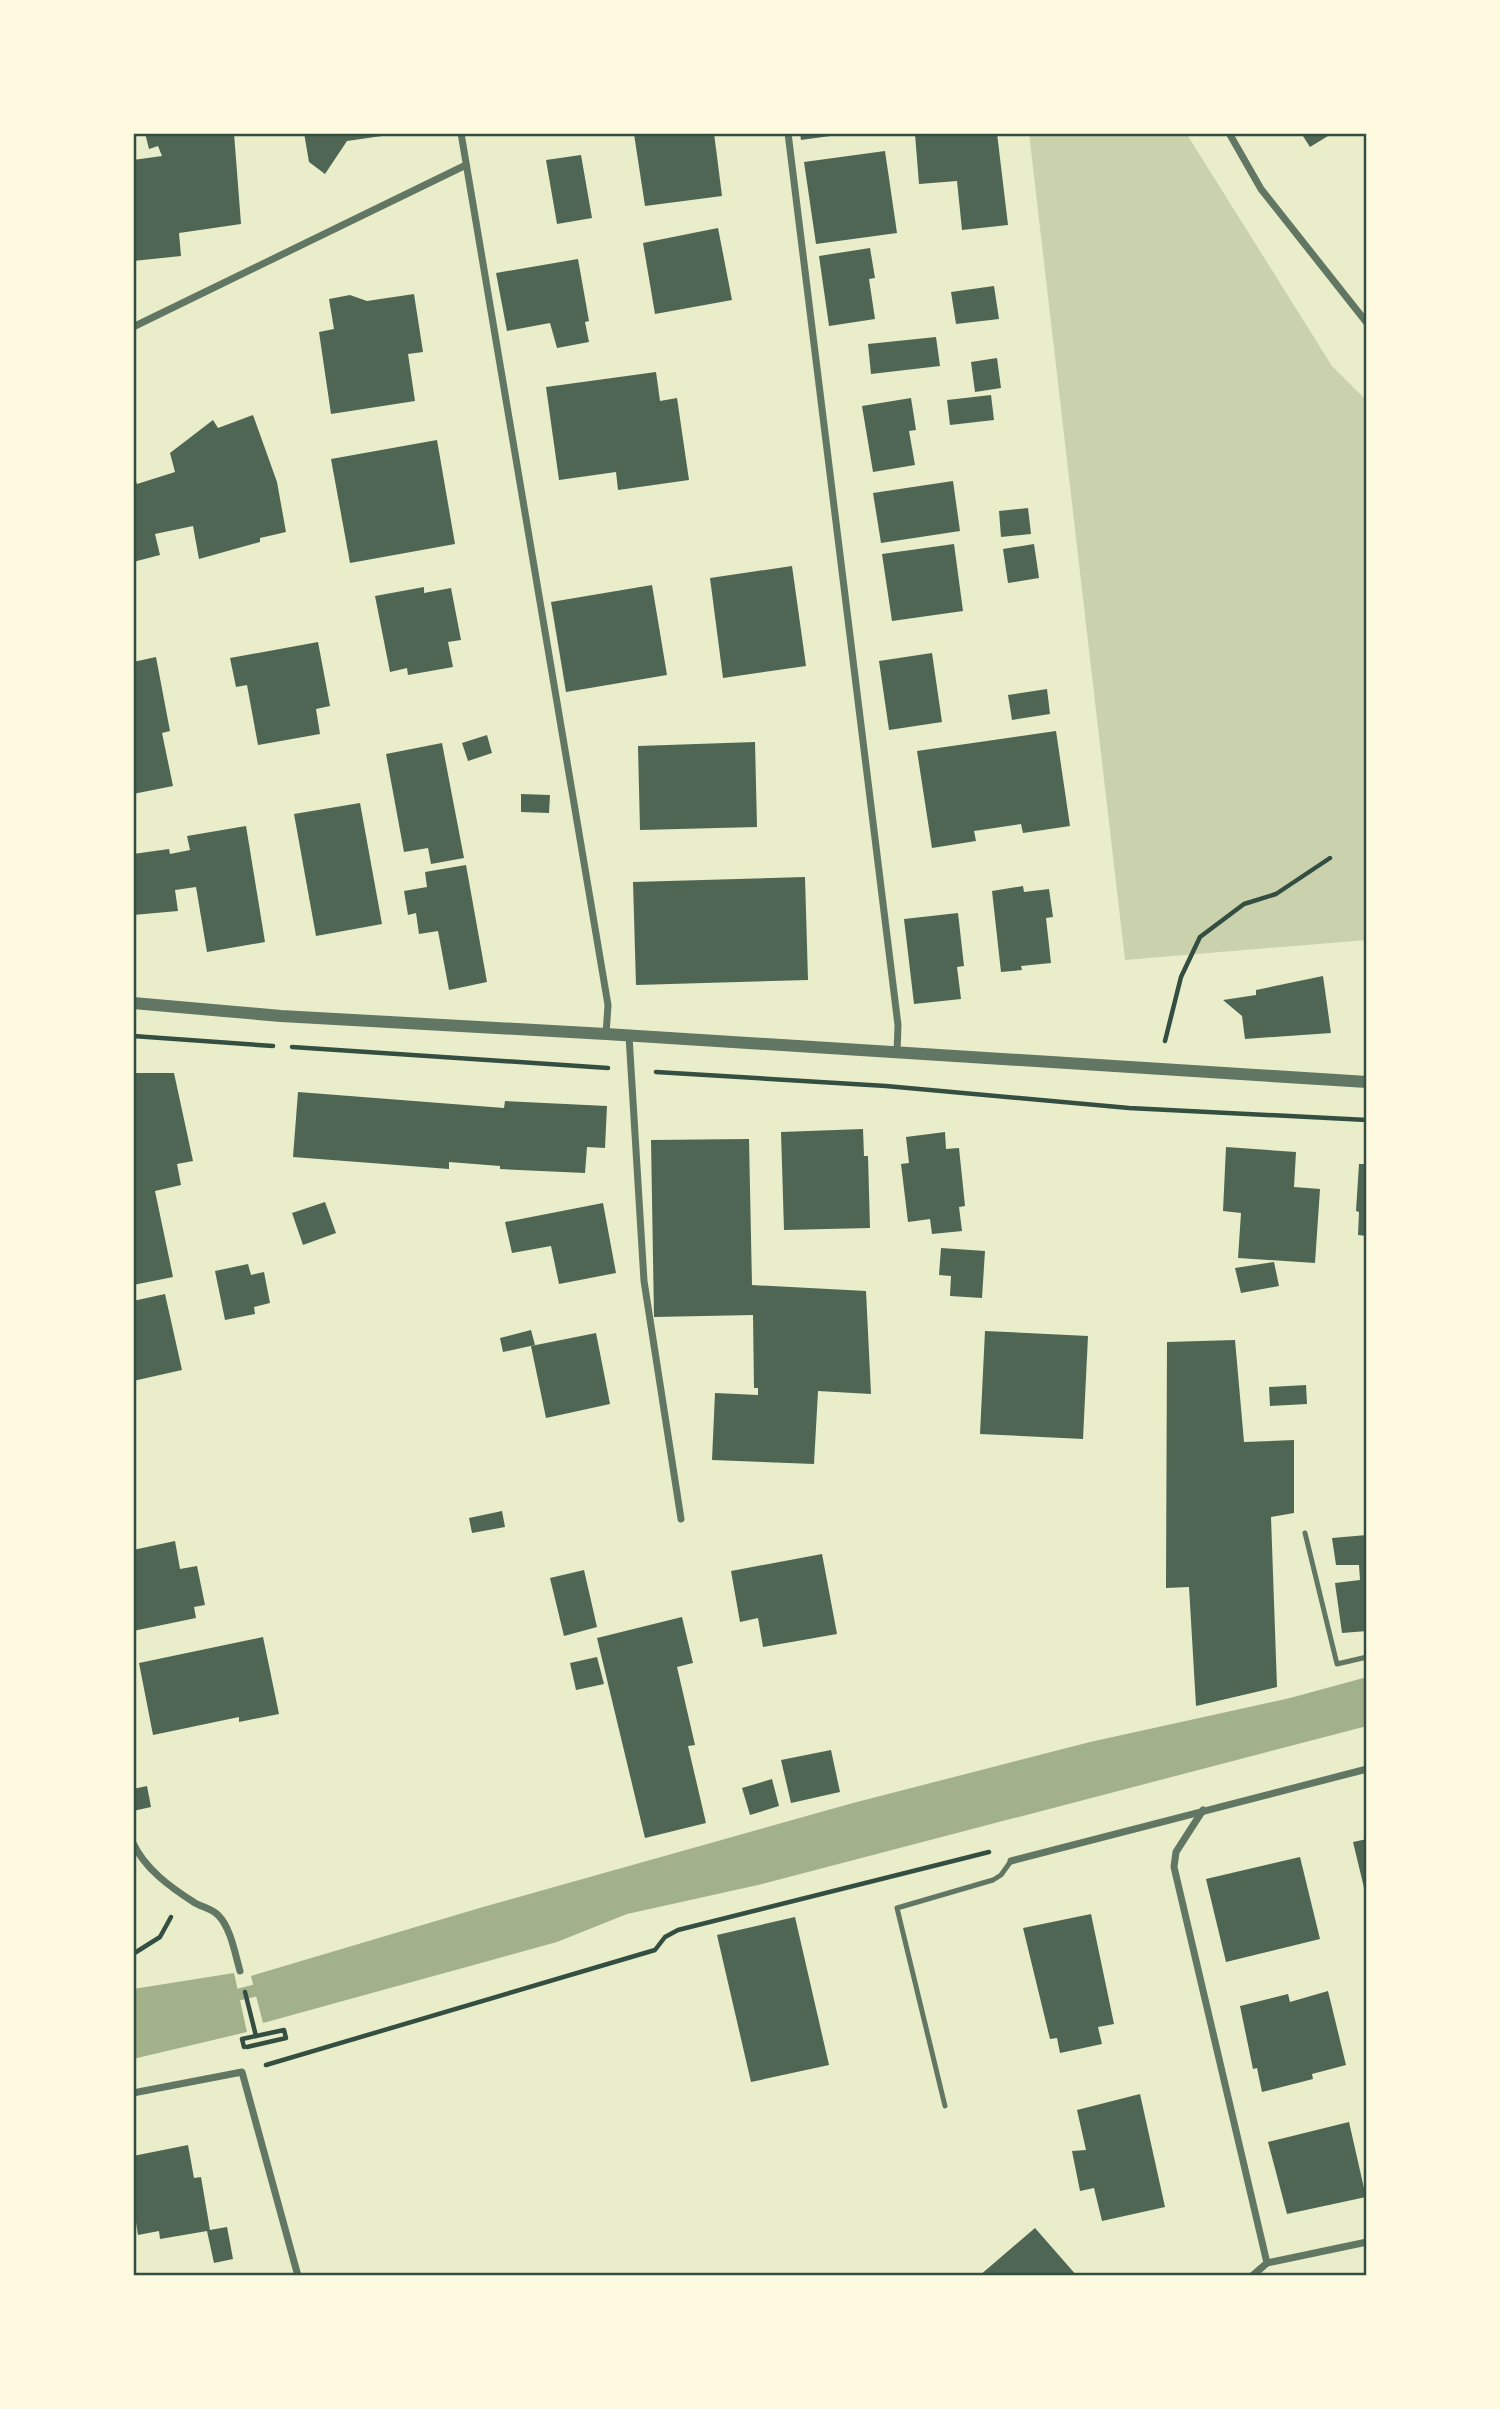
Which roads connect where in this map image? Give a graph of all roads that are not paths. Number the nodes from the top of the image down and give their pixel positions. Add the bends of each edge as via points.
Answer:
1 (461, 133) edge
2 (788, 133) edge
3 (1228, 133) edge
4 (467, 165) junction
5 (1367, 323) edge
6 (133, 327) edge
7 (133, 1003) edge
8 (606, 1034) junction
9 (629, 1036) junction
10 (897, 1053) junction
11 (1367, 1082) edge
12 (681, 1519) dead end
13 (1305, 1533) dead end
14 (1367, 1657) edge
15 (1367, 1769) edge
16 (1203, 1810) junction
17 (133, 1843) edge
18 (1011, 1861) joint
19 (240, 1971) road end
20 (133, 2093) edge
21 (945, 2106) dead end
22 (1367, 2242) edge
23 (1267, 2263) junction
24 (298, 2276) edge
25 (1252, 2276) edge

1 - 4 street
2 - 10 street via 898,1025
3 - 5 street via 1261,189
4 - 6 street
4 - 8 street via 608,1005
7 - 8 street
8 - 9 street
9 - 10 street
9 - 12 street via 644,1281
10 - 11 street
13 - 14 lane via 1337,1664
15 - 16 street
16 - 18 street
16 - 23 street via 1176,1852 1174,1867
17 - 19 street via 147,1867 220,1916
18 - 21 lane via 993,1880 897,1908
20 - 24 street via 242,2072
22 - 23 street
23 - 25 street

